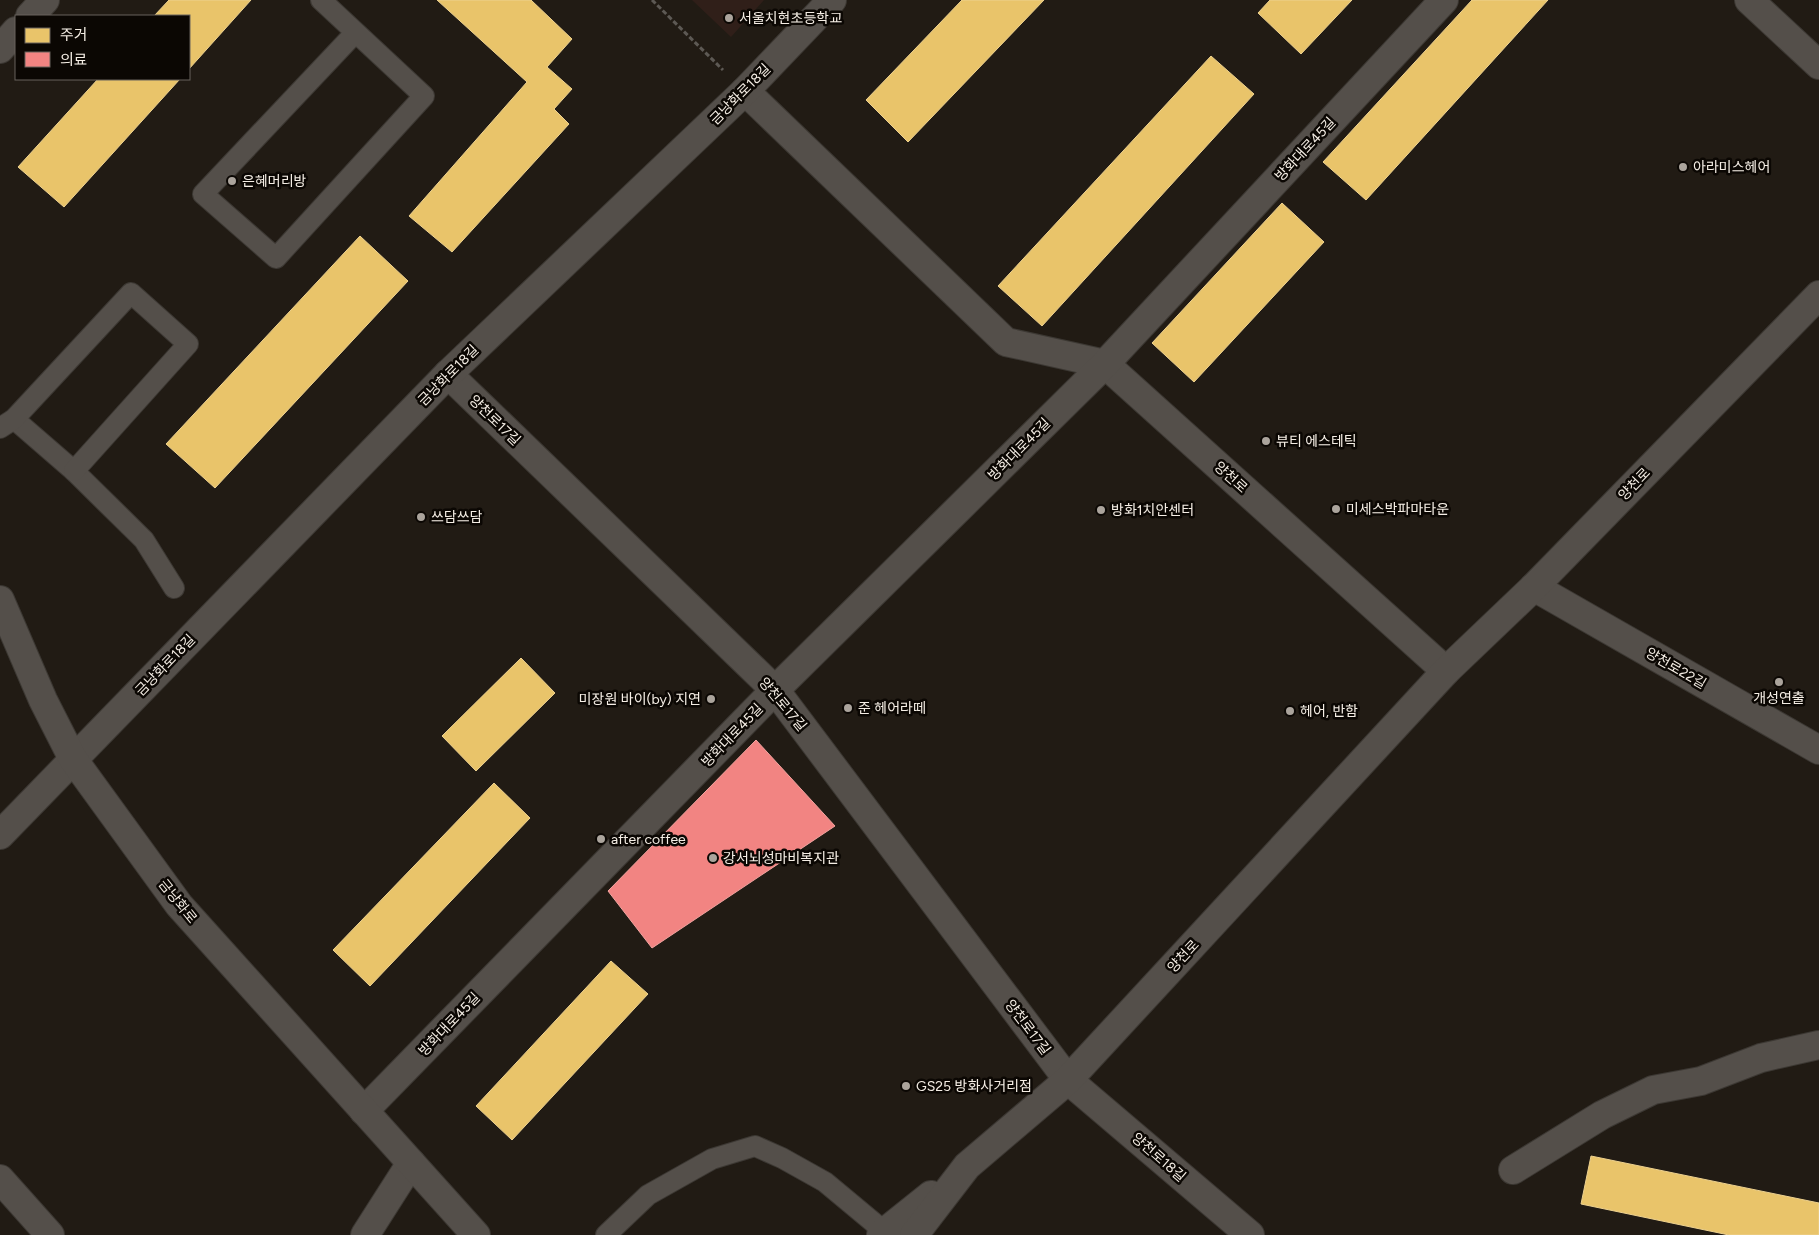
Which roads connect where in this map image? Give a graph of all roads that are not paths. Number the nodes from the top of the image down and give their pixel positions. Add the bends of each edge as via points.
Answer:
1 (45, 0) edge
2 (321, 0) edge
3 (832, 0) edge
4 (1444, 0) edge
5 (1749, 0) edge
6 (31, 15) edge
7 (15, 32) edge
8 (355, 33) junction
9 (0, 49) edge
10 (1819, 65) edge
11 (745, 91) junction
12 (1819, 294) edge
13 (1105, 364) junction
14 (448, 374) junction
15 (7, 423) edge
16 (74, 471) junction
17 (1534, 587) junction
18 (174, 588) dead end
19 (0, 600) edge
20 (1446, 671) junction
21 (775, 690) junction
22 (1819, 750) edge
23 (73, 759) junction
24 (0, 835) edge
25 (1819, 1045) edge
26 (1068, 1080) junction
27 (364, 1111) junction
28 (411, 1163) junction
29 (967, 1166) junction
30 (1513, 1170) dead end
31 (0, 1178) edge
32 (883, 1233) edge
33 (50, 1235) edge
34 (365, 1235) edge
35 (476, 1235) edge
36 (606, 1235) edge
37 (914, 1235) edge
38 (1250, 1235) edge

1 - 6 street
2 - 8 lane
3 - 11 street, 금낭화로18길
4 - 13 street, 방화대로45길
5 - 10 street
7 - 9 street
8 - 8 lane via 424,96 276,258 203,194
11 - 13 street via 1006,342
11 - 14 street, 금낭화로18길
12 - 17 street, 양천로
13 - 20 street, 양천로
13 - 21 street, 방화대로45길
14 - 21 street, 양천로17길
14 - 23 street, 금낭화로18길
15 - 16 lane
15 - 16 lane via 131,293 188,344
16 - 18 lane via 144,540
17 - 20 street, 양천로
17 - 22 street, 양천로22길
19 - 23 street, 금낭화로 via 43,700
20 - 26 street, 양천로
21 - 26 street, 양천로17길
21 - 27 street, 방화대로45길
23 - 24 street, 금낭화로18길
23 - 27 street, 금낭화로 via 179,905
25 - 30 street via 1761,1058 1701,1081 1653,1090 1602,1115
26 - 29 street, 양천로
26 - 38 street, 양천로18길
27 - 28 street, 금낭화로
28 - 34 street
28 - 35 street, 금낭화로
29 - 32 street
29 - 37 street, 양천로
31 - 33 street
32 - 36 lane via 825,1182 755,1146 712,1158 648,1195

